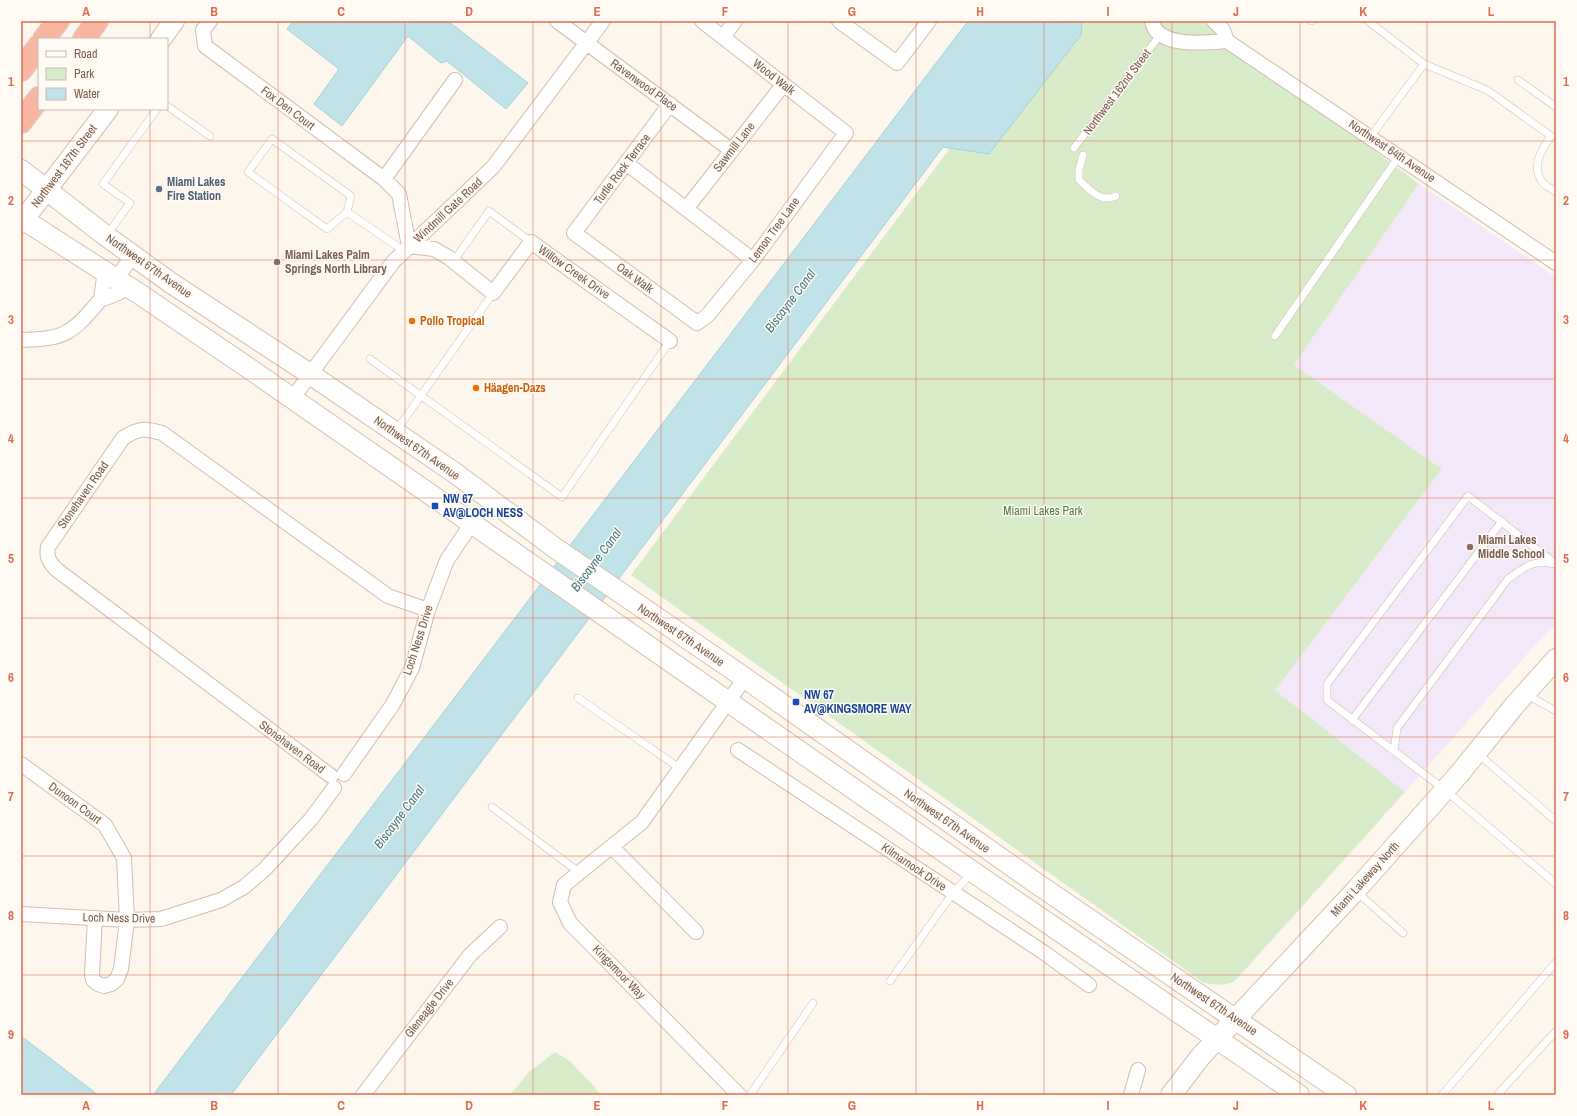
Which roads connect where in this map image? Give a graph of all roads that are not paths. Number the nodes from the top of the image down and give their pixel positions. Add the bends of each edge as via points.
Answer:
1 (58, 21) edge
2 (97, 21) edge
3 (174, 21) edge
4 (557, 21) edge
5 (603, 21) edge
6 (702, 21) edge
7 (735, 21) edge
8 (839, 21) edge
9 (929, 21) edge
10 (1152, 21) edge
11 (1214, 21) edge
12 (1371, 22) edge
13 (206, 26) edge
14 (1160, 35) junction
15 (723, 37) junction
16 (45, 38) edge
17 (85, 38) edge
18 (161, 38) edge
19 (1227, 40) junction
20 (587, 43) junction
21 (38, 47) edge
22 (1424, 64) junction
23 (21, 70) edge
24 (455, 80) dead end
25 (1518, 80) dead end
26 (783, 85) junction
27 (38, 99) edge
28 (670, 104) junction
29 (168, 107) edge
30 (1556, 107) edge
31 (107, 110) edge
32 (156, 110) edge
33 (21, 122) edge
34 (846, 133) joint
35 (210, 136) dead end
36 (1371, 136) junction
37 (1074, 148) dead end
38 (731, 150) junction
39 (1083, 155) dead end
40 (1399, 156) junction
41 (626, 163) junction
42 (21, 170) edge
43 (384, 179) junction
44 (46, 189) junction
45 (1556, 192) edge
46 (1116, 196) dead end
47 (686, 209) junction
48 (347, 212) junction
49 (22, 220) edge
50 (574, 233) joint
51 (106, 236) junction
52 (531, 242) junction
53 (407, 249) junction
54 (132, 255) junction
55 (753, 260) junction
56 (453, 262) junction
57 (1556, 263) edge
58 (117, 279) junction
59 (493, 293) junction
60 (101, 299) junction
61 (697, 323) joint
62 (1275, 336) dead end
63 (21, 340) edge
64 (670, 341) joint
65 (370, 359) dead end
66 (310, 374) junction
67 (421, 396) junction
68 (292, 399) junction
69 (395, 432) junction
70 (455, 473) junction
71 (1502, 521) junction
72 (472, 523) junction
73 (523, 524) junction
74 (1556, 564) edge
75 (428, 610) junction
76 (1556, 659) edge
77 (745, 678) junction
78 (1525, 694) junction
79 (578, 698) dead end
80 (729, 701) junction
81 (1556, 711) edge
82 (1352, 720) junction
83 (738, 750) dead end
84 (1394, 751) junction
85 (1476, 753) junction
86 (21, 764) edge
87 (681, 769) junction
88 (336, 780) junction
89 (1445, 790) junction
90 (492, 806) dead end
91 (1556, 821) edge
92 (612, 847) junction
93 (988, 850) junction
94 (973, 872) junction
95 (580, 873) junction
96 (1556, 884) edge
97 (1356, 890) junction
98 (953, 893) junction
99 (21, 914) edge
100 (95, 918) junction
101 (126, 920) junction
102 (500, 926) dead end
103 (696, 932) dead end
104 (1403, 933) dead end
105 (1556, 962) edge
106 (890, 981) dead end
107 (1089, 985) dead end
108 (813, 1003) dead end
109 (1236, 1020) junction
110 (1556, 1031) edge
111 (1218, 1039) junction
112 (1138, 1070) dead end
113 (363, 1095) edge
114 (739, 1095) edge
115 (750, 1095) edge
116 (1131, 1095) edge
117 (1171, 1095) edge
118 (1299, 1095) edge
119 (1346, 1095) edge
120 (1442, 1095) edge
121 (1497, 1095) edge

1 - 16 highway
2 - 17 highway
3 - 18 main road
4 - 20 street, Ravenwood Place
5 - 20 street, Windmill Gate Road
6 - 15 street, Wood Walk
7 - 15 street
8 - 9 street via 897,63
10 - 14 street
11 - 19 street, Northwest 64th Avenue via 1223,30
12 - 22 lane
13 - 43 street, Fox Den Court via 205,46
14 - 19 street via 1175,41
14 - 37 lane, Northwest 162nd Street
15 - 26 street, Wood Walk
19 - 36 street, Northwest 64th Avenue
20 - 28 street, Ravenwood Place
20 - 53 street, Windmill Gate Road via 494,167
21 - 23 highway
22 - 36 lane
22 - 45 lane via 1486,90 1550,136 1539,154 1537,168 1542,183
24 - 43 street
25 - 30 lane
26 - 34 street, Wood Walk
26 - 38 street, Sawmill Lane
27 - 33 highway
28 - 38 street, Ravenwood Place
28 - 41 street, Turtle Rock Terrace
29 - 35 lane
31 - 44 main road, Northwest 167th Street
32 - 51 lane via 103,184 130,203
34 - 55 street, Lemon Tree Lane
36 - 40 street, Northwest 64th Avenue
38 - 47 street, Sawmill Lane
39 - 46 lane via 1079,180 1102,198 1110,199
40 - 57 street, Northwest 64th Avenue
40 - 62 lane
41 - 47 street
41 - 50 street, Turtle Rock Terrace
42 - 44 main road, Northwest 67th Avenue
43 - 53 street, Fox Den Court via 399,194
44 - 49 main road, Northwest 167th Street
44 - 51 main road, Northwest 67th Avenue
47 - 55 street
48 - 48 lane via 351,196 272,139 248,172 327,229
48 - 53 lane
49 - 58 main road
50 - 61 street, Oak Walk
51 - 54 main road, Northwest 67th Avenue
52 - 56 lane via 490,211
52 - 59 street, Willow Creek Drive
52 - 64 street, Willow Creek Drive
53 - 56 street via 434,249
53 - 66 street, Windmill Gate Road via 392,262
54 - 58 street
54 - 66 main road, Northwest 67th Avenue
55 - 61 street, Lemon Tree Lane via 707,316
56 - 59 street
58 - 60 street
58 - 60 street via 114,293 106,299
58 - 68 main road
59 - 67 lane
60 - 63 street via 83,320 64,335 49,339
64 - 67 lane via 562,497
65 - 67 lane
66 - 68 street, Windmill Gate Road
66 - 69 main road, Northwest 67th Avenue
67 - 69 lane
68 - 72 main road
69 - 70 main road, Northwest 67th Avenue
70 - 72 main road via 472,510
70 - 73 main road, Northwest 67th Avenue
71 - 74 lane
71 - 82 lane
71 - 82 lane via 1468,496 1327,684 1327,700
72 - 73 main road via 482,518
72 - 75 street, Loch Ness Drive via 447,560
72 - 80 main road
73 - 77 main road, Northwest 67th Avenue
74 - 84 lane via 1530,563 1508,579 1397,728
75 - 88 street, Loch Ness Drive via 412,668 393,704
75 - 88 street, Stonehaven Road via 388,596 162,433 149,429 136,430 123,438 48,547 46,556 57,570
76 - 78 main road, Miami Lakeway North
77 - 80 street, Kingsmoor Way
77 - 93 main road, Northwest 67th Avenue
78 - 81 lane
78 - 85 main road, Miami Lakeway North
79 - 87 lane
80 - 87 street, Kingsmoor Way
80 - 94 main road
82 - 84 lane
83 - 98 street, Kilmarnock Drive
84 - 89 lane
85 - 89 main road, Miami Lakeway North
85 - 91 lane
86 - 101 street, Dunoon Court via 105,825 124,858
87 - 92 street, Kingsmoor Way via 642,822
88 - 101 street, Loch Ness Drive via 311,819 265,870 244,886 221,900 196,909 160,919
89 - 96 lane
89 - 97 main road, Miami Lakeway North
90 - 95 lane
92 - 95 street, Kingsmoor Way
92 - 103 street
93 - 94 main road
93 - 109 main road, Northwest 67th Avenue
94 - 98 lane
94 - 111 main road
95 - 114 street, Kingsmoor Way via 564,885 560,902 570,923
97 - 104 lane
97 - 109 main road, Miami Lakeway North
98 - 106 lane
98 - 107 street, Kilmarnock Drive
99 - 100 street, Loch Ness Drive
100 - 101 street, Loch Ness Drive
100 - 101 street, Dunoon Court via 92,974 93,980 104,986 117,979 121,969
102 - 113 street, Gleneagle Drive via 470,955
105 - 120 lane
108 - 115 lane
109 - 111 main road, Miami Lakeway North
109 - 119 main road, Northwest 67th Avenue
110 - 121 lane
111 - 117 main road, Miami Lakeway North via 1201,1056
111 - 118 main road
112 - 116 street

